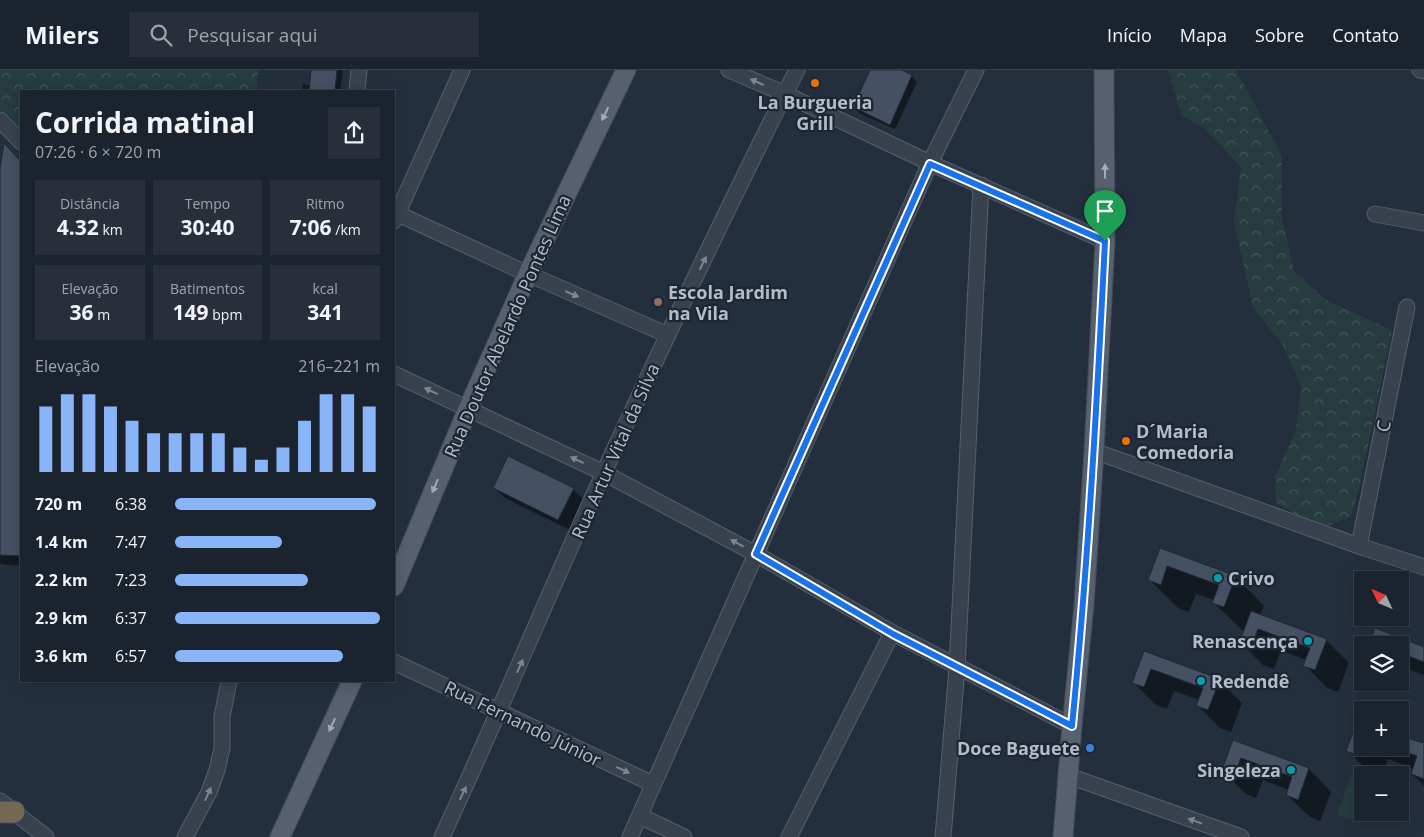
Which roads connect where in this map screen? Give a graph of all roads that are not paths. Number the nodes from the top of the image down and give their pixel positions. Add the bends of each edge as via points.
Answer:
1 (359, 70) edge
2 (462, 70) edge
3 (626, 70) edge
4 (729, 70) edge
5 (797, 70) edge
6 (976, 70) edge
7 (1104, 70) edge
8 (1420, 70) edge
9 (1424, 71) edge
10 (357, 90) edge
11 (785, 94) junction
12 (0, 120) edge
13 (20, 141) edge
14 (930, 164) junction
15 (981, 185) junction
16 (1374, 214) dead end
17 (395, 215) edge
18 (1424, 223) edge
19 (1105, 241) junction
20 (528, 274) junction
21 (1407, 307) dead end
22 (668, 335) junction
23 (395, 374) edge
24 (468, 409) junction
25 (1094, 451) junction
26 (604, 473) junction
27 (1359, 546) junction
28 (756, 554) junction
29 (1424, 567) edge
30 (395, 584) edge
31 (892, 632) junction
32 (395, 662) edge
33 (957, 668) junction
34 (229, 682) edge
35 (352, 682) edge
36 (500, 710) junction
37 (1072, 726) junction
38 (1069, 776) junction
39 (653, 784) junction
40 (5, 808) edge
41 (640, 816) junction
42 (46, 837) edge
43 (185, 837) edge
44 (280, 837) edge
45 (442, 837) edge
46 (630, 837) edge
47 (684, 837) edge
48 (789, 837) edge
49 (943, 837) edge
50 (1063, 837) edge
51 (1241, 837) edge

1 - 10 street
2 - 17 street
3 -> 20 main road, Rua Doutor Abelardo Pontes Lima
11 -> 4 street
5 - 11 street, Rua Artur Vital da Silva
6 - 14 street
19 -> 7 main road
8 - 9 street
11 - 14 street
22 -> 11 street, Rua Artur Vital da Silva
12 - 13 street
14 - 15 street
14 - 28 street
15 - 19 street
15 - 33 street
16 - 18 street
17 - 20 street
19 - 25 main road
20 -> 22 street
20 - 24 main road, Rua Doutor Abelardo Pontes Lima
21 - 27 street, C
22 - 26 street, Rua Artur Vital da Silva
24 -> 23 street
26 -> 24 street
24 -> 30 main road, Rua Doutor Abelardo Pontes Lima
25 - 27 street
25 - 37 main road
28 -> 26 street
36 -> 26 street, Rua Artur Vital da Silva
27 - 29 street
28 - 31 street
28 - 39 street
31 - 33 street
31 - 48 street
32 - 36 street, Rua Fernando Júnior
33 - 37 street
33 - 49 street
43 -> 34 street via 217,770
35 -> 44 main road
36 -> 39 street, Rua Fernando Júnior
45 -> 36 street, Rua Artur Vital da Silva
37 - 38 main road
38 - 50 main road
51 -> 38 street
39 - 41 street
40 - 42 street
41 - 46 street
41 - 47 street

